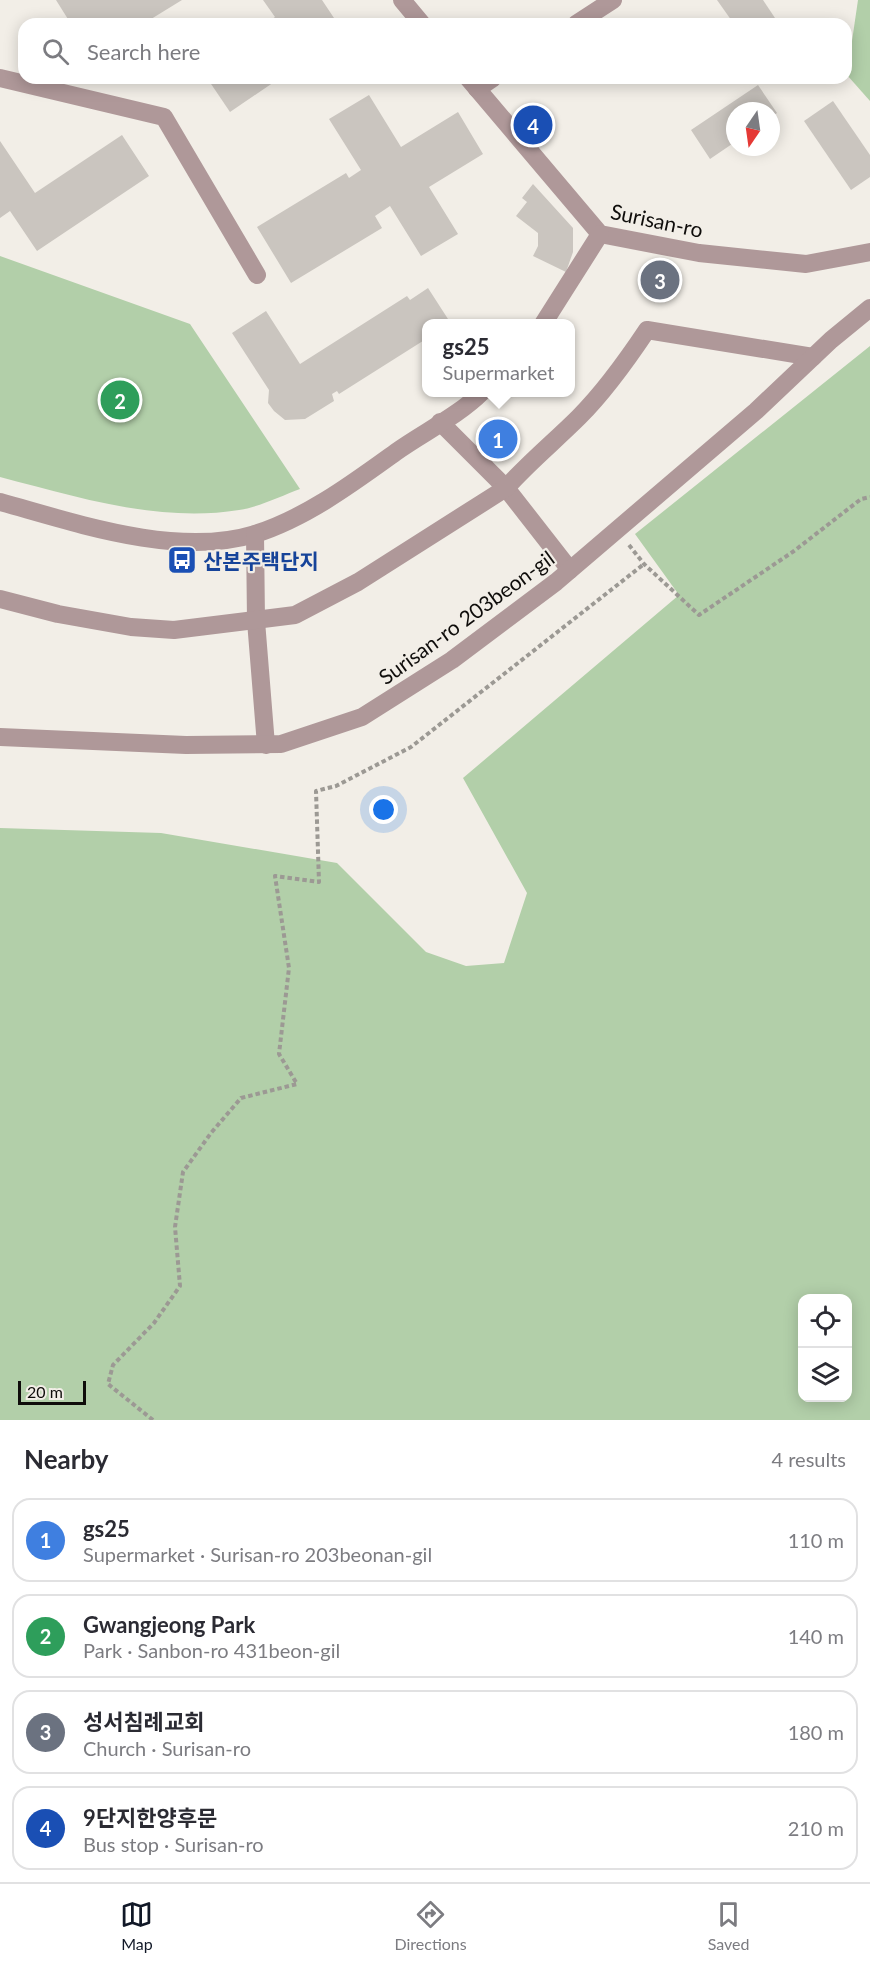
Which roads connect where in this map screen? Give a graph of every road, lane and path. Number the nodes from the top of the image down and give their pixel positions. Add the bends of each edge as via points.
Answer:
1 (402, 0) edge
2 (613, 0) edge
3 (417, 18) edge
4 (585, 18) edge
5 (0, 78) edge
6 (18, 82) edge
7 (25, 84) edge
8 (473, 84) edge
9 (600, 234) junction
10 (870, 252) edge
11 (257, 275) dead end
12 (870, 308) edge
13 (546, 319) edge
14 (813, 357) junction
15 (476, 397) edge
16 (440, 422) junction
17 (506, 488) junction
18 (870, 497) edge
19 (0, 502) edge
20 (255, 534) junction
21 (570, 570) junction
22 (0, 599) edge
23 (256, 621) junction
24 (0, 736) edge
25 (266, 745) junction
26 (153, 1420) edge

1 - 3 street
2 - 4 street
5 - 6 street
7 - 11 street via 164,117
8 - 9 street, Surisan-ro
9 - 10 street, Surisan-ro via 699,253 806,264
9 - 13 street
12 - 14 street, Surisan-ro 203beon-gil
14 - 17 street via 648,330 580,416
14 - 21 street, Surisan-ro 203beon-gil via 756,411
15 - 16 street
16 - 17 street
16 - 20 street via 351,485
17 - 21 street
17 - 23 street via 358,582 295,615
18 - 26 path via 861,499 794,551 699,615 644,564 411,747 336,786 316,791 319,882 275,876 289,968 279,1054 297,1084 241,1098 183,1172 175,1227 180,1286 154,1323 112,1365 108,1384
19 - 20 street via 84,526 148,538 210,542
20 - 23 street
21 - 25 street, Surisan-ro 203beon-gil via 452,660 362,717
22 - 23 street via 130,627 174,630
23 - 25 street
24 - 25 street, Surisan-ro 203beon-gil

